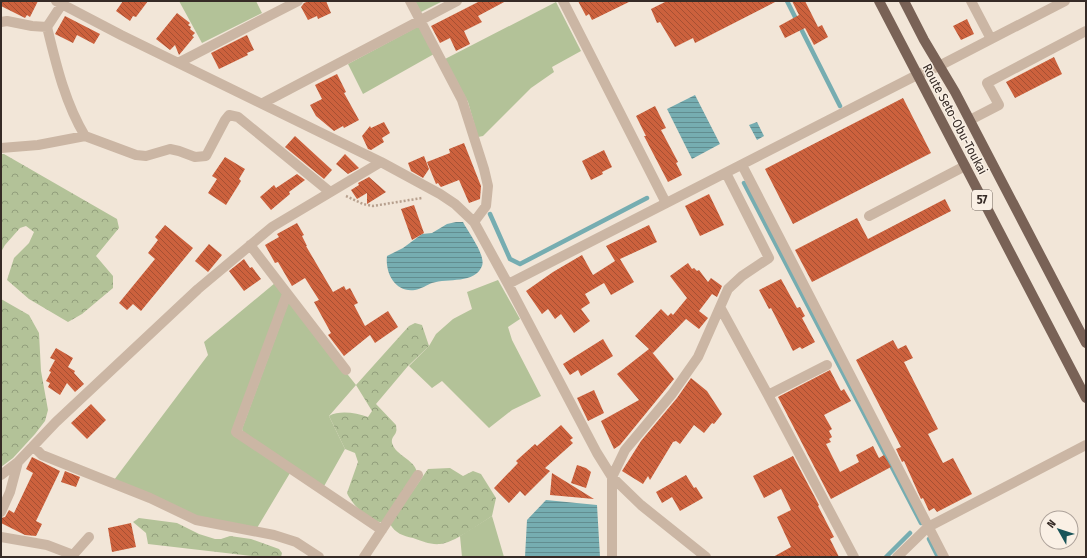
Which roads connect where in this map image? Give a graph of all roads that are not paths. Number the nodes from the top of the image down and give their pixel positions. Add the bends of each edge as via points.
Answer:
1 (298, 1) edge
2 (410, 1) edge
3 (457, 1) edge
4 (564, 1) edge
5 (879, 1) edge
6 (904, 1) edge
7 (971, 1) edge
8 (1065, 1) edge
9 (61, 2) edge
10 (420, 20) junction
11 (1, 22) edge
12 (47, 26) junction
13 (1086, 32) edge
14 (991, 40) junction
15 (178, 63) junction
16 (939, 66) junction
17 (917, 75) junction
18 (262, 104) junction
19 (970, 120) junction
20 (85, 136) junction
21 (1, 148) edge
22 (381, 162) junction
23 (742, 165) junction
24 (965, 166) junction
25 (726, 173) junction
26 (331, 191) junction
27 (666, 203) junction
28 (869, 216) dead end
29 (474, 222) junction
30 (250, 245) junction
31 (508, 284) junction
32 (287, 294) junction
33 (720, 307) junction
34 (1086, 343) edge
35 (827, 364) dead end
36 (346, 370) dead end
37 (768, 395) junction
38 (1086, 398) edge
39 (1086, 445) edge
40 (33, 446) junction
41 (18, 462) junction
42 (1, 474) edge
43 (418, 475) dead end
44 (612, 477) junction
45 (1, 512) edge
46 (928, 527) junction
47 (382, 530) junction
48 (1, 537) edge
49 (89, 537) dead end
50 (319, 557) edge
51 (364, 557) edge
52 (612, 557) edge
53 (706, 557) edge
54 (854, 557) edge
55 (897, 557) edge
56 (944, 557) edge

1 - 15 street
2 - 10 street
3 - 10 street
4 - 27 street
5 - 17 main road, Route Seto-Obu-Toukai / 57
6 - 16 main road, Route Seto-Obu-Toukai / 57
7 - 14 street
8 - 14 street
9 - 12 street
9 - 15 street
10 - 18 street
10 - 29 street via 462,100 484,169 488,186 486,206
11 - 12 street
12 - 20 street via 65,93
13 - 19 street via 987,83 999,105
14 - 16 street
15 - 18 street
16 - 17 street
16 - 19 main road, Route Seto-Obu-Toukai / 57
17 - 23 street
17 - 24 main road, Route Seto-Obu-Toukai / 57
18 - 22 street
19 - 34 main road, Route Seto-Obu-Toukai / 57
20 - 21 street via 38,145
20 - 26 street via 146,156 170,149 195,157 206,156 229,115 238,117
22 - 26 street
22 - 29 street via 440,194
23 - 25 street
23 - 46 street
24 - 28 street
24 - 38 main road, Route Seto-Obu-Toukai / 57
25 - 27 street
25 - 33 street via 769,258 728,289
26 - 30 street via 272,227
27 - 31 street
29 - 31 street
30 - 32 street
30 - 40 street via 198,289
31 - 44 street
32 - 36 street
32 - 47 street via 236,432
33 - 37 street
33 - 44 street via 698,358 672,394 625,450
35 - 37 street
37 - 54 street
39 - 46 street
40 - 41 street
40 - 50 street via 42,455 150,498 196,520 274,535 296,542
41 - 42 street
41 - 45 street via 10,492
43 - 47 street
44 - 52 street
44 - 53 street via 641,505
46 - 55 street
46 - 56 street
47 - 51 street
48 - 49 street via 47,545 73,555

